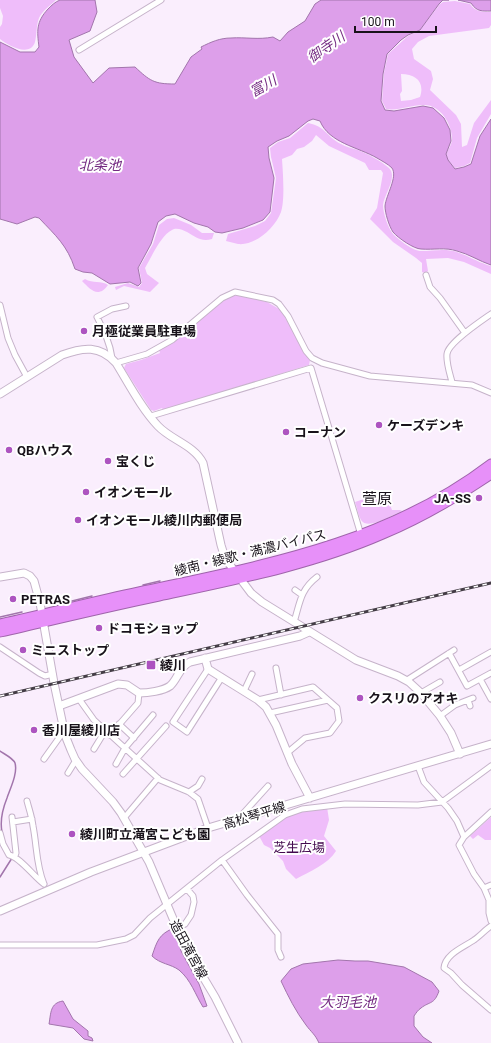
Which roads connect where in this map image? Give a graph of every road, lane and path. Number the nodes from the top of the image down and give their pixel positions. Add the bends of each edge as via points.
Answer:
1 (162, 0) edge
2 (79, 50) dead end
3 (426, 275) dead end
4 (0, 306) edge
5 (126, 306) dead end
6 (491, 314) edge
7 (465, 333) junction
8 (114, 361) junction
9 (27, 377) junction
10 (452, 382) junction
11 (491, 393) edge
12 (0, 394) edge
13 (151, 416) junction
14 (491, 464) edge
15 (491, 474) edge
16 (361, 535) junction
17 (238, 574) junction
18 (0, 577) edge
19 (317, 577) dead end
20 (295, 590) dead end
21 (302, 595) junction
22 (42, 618) junction
23 (294, 622) junction
24 (0, 624) edge
25 (0, 632) edge
26 (309, 632) junction
27 (0, 647) edge
28 (491, 652) edge
29 (205, 658) junction
30 (276, 668) dead end
31 (208, 669) junction
32 (459, 670) junction
33 (491, 672) edge
34 (52, 674) junction
35 (252, 674) dead end
36 (222, 678) junction
37 (480, 679) junction
38 (406, 680) junction
39 (440, 682) dead end
40 (244, 691) junction
41 (139, 693) junction
42 (421, 693) junction
43 (490, 693) edge
44 (281, 695) junction
45 (79, 699) junction
46 (258, 700) junction
47 (328, 700) junction
48 (491, 700) edge
49 (59, 706) junction
50 (470, 706) dead end
51 (270, 713) junction
52 (153, 715) dead end
53 (440, 716) junction
54 (119, 724) junction
55 (166, 726) dead end
56 (64, 731) junction
57 (105, 731) junction
58 (110, 735) junction
59 (134, 738) junction
60 (491, 744) edge
61 (125, 748) junction
62 (94, 749) dead end
63 (287, 752) junction
64 (460, 754) junction
65 (136, 758) junction
66 (44, 759) dead end
67 (76, 760) junction
68 (116, 764) dead end
69 (418, 766) junction
70 (491, 766) edge
71 (68, 773) dead end
72 (123, 774) dead end
73 (158, 778) junction
74 (202, 779) dead end
75 (268, 786) dead end
76 (189, 792) junction
77 (310, 798) junction
78 (27, 801) dead end
79 (442, 802) junction
80 (491, 812) edge
81 (124, 818) junction
82 (32, 819) junction
83 (238, 820) junction
84 (208, 828) junction
85 (0, 833) edge
86 (464, 837) junction
87 (143, 852) junction
88 (15, 856) junction
89 (222, 860) junction
90 (44, 884) junction
91 (491, 885) edge
92 (484, 888) junction
93 (187, 889) junction
94 (50, 891) junction
95 (167, 904) junction
96 (0, 911) edge
97 (491, 921) edge
98 (491, 926) edge
99 (177, 928) junction
100 (0, 945) edge
101 (281, 957) dead end
102 (491, 1010) edge
103 (238, 1043) edge

1 - 2 street
3 - 7 street via 430,287
4 - 9 street via 8,338
5 - 8 street via 97,317 106,334
6 - 7 street
7 - 10 street via 447,353
8 - 9 street via 95,350 80,349 62,355
8 - 10 street via 147,354 172,340 222,298 235,292 273,300 279,304 306,351 322,363 370,376
8 - 13 street
9 - 12 street
10 - 11 street via 472,384
13 - 16 street via 311,368
13 - 17 street via 161,429 193,450 200,458 220,545 225,558
14 - 16 highway, 綾南・綾歌・満濃バイパス via 426,506
15 - 17 highway, 綾南・綾歌・満濃バイパス via 430,512 382,535 324,556
16 - 17 highway, 綾南・綾歌・満濃バイパス
17 - 22 highway, 綾南・綾歌・満濃バイパス
17 - 23 street via 262,602
18 - 22 street, 造田滝宮線 via 28,574 34,580
19 - 21 street via 305,587
20 - 21 street
21 - 23 street
22 - 24 highway, 綾南・綾歌・満濃バイパス
22 - 25 highway, 綾南・綾歌・満濃バイパス
22 - 34 street, 造田滝宮線
23 - 26 street
26 - 29 street
26 - 38 street via 356,660
27 - 34 street via 39,673 45,676
28 - 32 street
29 - 31 street
29 - 41 street via 185,664 172,683 165,688
30 - 44 street
31 - 36 street
31 - 36 street via 173,722 187,732
32 - 37 street via 467,686
32 - 38 street via 451,652
33 - 37 street
34 - 49 street, 造田滝宮線
35 - 40 street
36 - 40 street
37 - 43 street
38 - 42 street
39 - 42 street
40 - 46 street
41 - 45 street via 127,685 118,684
41 - 54 street via 138,703
42 - 53 street
43 - 48 street
44 - 46 street
44 - 47 street via 313,687
45 - 49 street
45 - 57 street
46 - 51 street
47 - 51 street
47 - 63 street via 337,708 339,721 330,733 305,738
49 - 56 street, 造田滝宮線
50 - 53 street via 470,699 455,705
51 - 63 street
52 - 59 street
53 - 64 street
54 - 58 street
54 - 59 street
55 - 65 street
56 - 66 street
56 - 67 street, 造田滝宮線
57 - 58 street
57 - 62 street
58 - 61 street
59 - 61 street
60 - 64 street, 高松琴平線
61 - 65 street
61 - 68 street
63 - 77 street
64 - 69 street, 高松琴平線
65 - 72 street
65 - 73 street
67 - 71 street
67 - 81 street, 造田滝宮線
69 - 77 street, 高松琴平線
69 - 79 street via 424,782
70 - 79 street
73 - 76 street
73 - 81 street
74 - 76 street via 198,786
75 - 83 street
76 - 84 street via 198,799
77 - 83 street, 高松琴平線
78 - 82 street
79 - 86 street via 457,822
79 - 89 street via 418,805 345,804 302,809 284,815
80 - 86 street
81 - 87 street, 造田滝宮線
82 - 88 street via 13,819
82 - 90 street via 37,860
83 - 84 street, 高松琴平線
84 - 87 street, 高松琴平線
85 - 88 street via 4,848 9,855
86 - 92 street via 459,845
87 - 94 street, 高松琴平線
87 - 95 street, 造田滝宮線
88 - 90 street
89 - 93 street
89 - 101 street via 278,934 278,950
90 - 94 street
91 - 92 street
92 - 97 street via 489,900
93 - 95 street
93 - 99 street via 194,902 191,915 185,924
94 - 96 street, 高松琴平線
95 - 99 street, 造田滝宮線
95 - 100 street via 134,935 117,942 97,945
98 - 102 street via 452,954 444,963 444,968
99 - 103 street, 造田滝宮線

